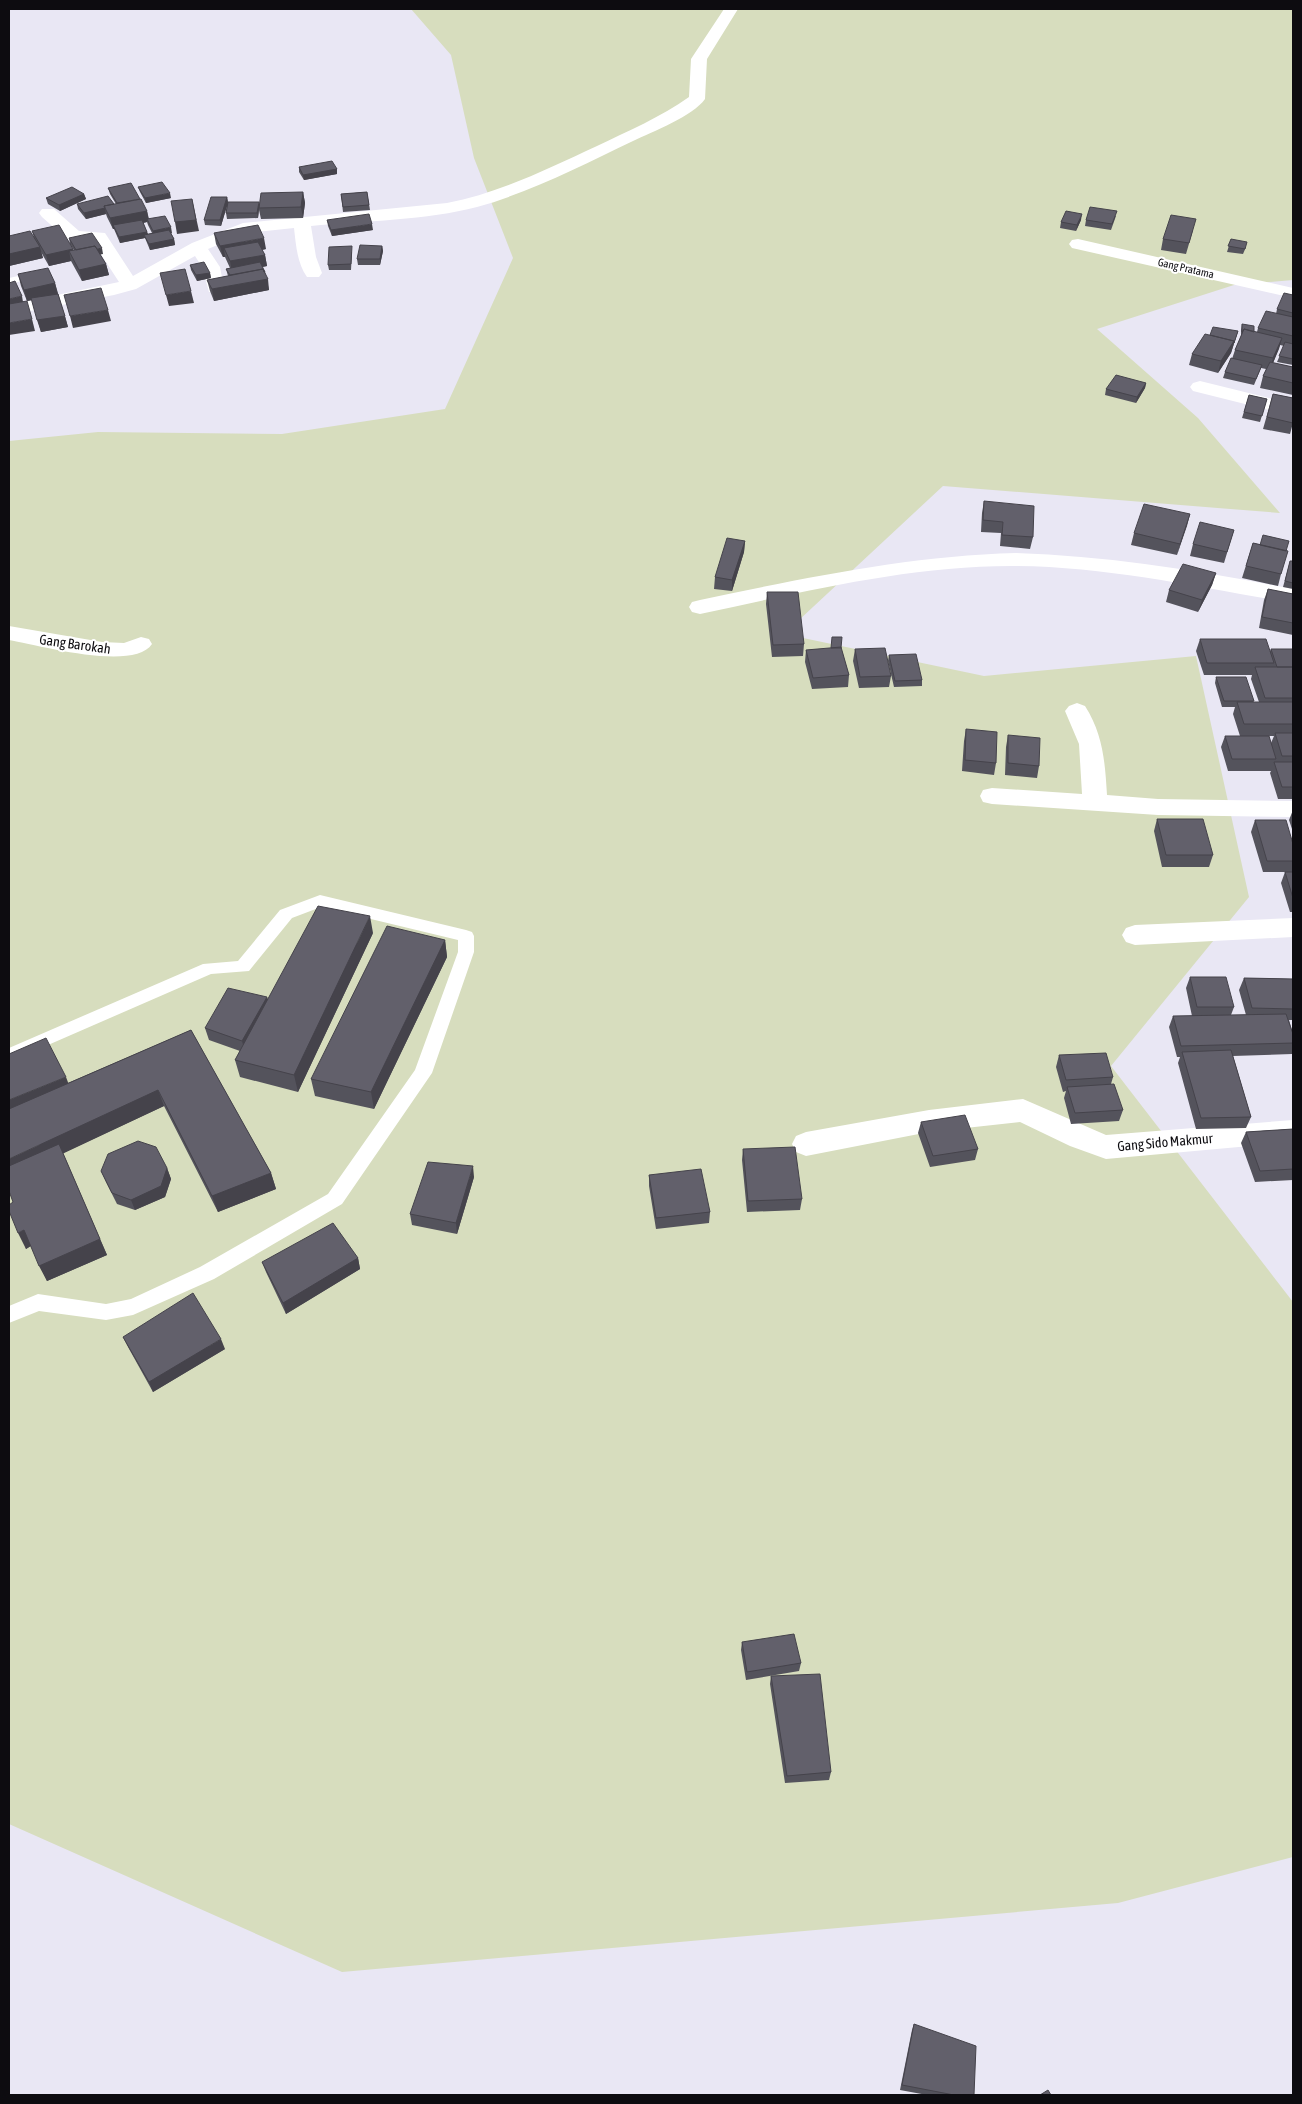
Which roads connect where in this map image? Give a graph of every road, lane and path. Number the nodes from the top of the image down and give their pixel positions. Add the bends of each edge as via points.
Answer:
1 (731, 9) edge
2 (48, 213) dead end
3 (302, 222) junction
4 (1078, 244) dead end
5 (198, 247) junction
6 (312, 273) dead end
7 (130, 285) junction
8 (216, 288) edge
9 (1293, 293) edge
10 (9, 310) edge
11 (1200, 387) dead end
12 (1293, 410) edge
13 (1293, 596) edge
14 (700, 607) dead end
15 (9, 633) edge
16 (141, 644) dead end
17 (1077, 711) dead end
18 (992, 796) dead end
19 (1095, 803) junction
20 (1293, 809) edge
21 (1293, 927) edge
22 (1135, 935) dead end
23 (9, 1055) edge
24 (1293, 1131) edge
25 (806, 1144) dead end
26 (9, 1315) edge

1 - 3 street via 699,60 696,99 635,134 544,177 473,203
2 - 7 street via 74,236 99,237
3 - 5 street via 243,228
3 - 6 street
4 - 9 street, Gang Pratama
5 - 7 street
5 - 8 street via 211,267
7 - 10 street
11 - 12 street
13 - 14 street via 1164,571 1087,562 1003,560 895,568
15 - 16 street, Gang Barokah via 102,650 127,650
17 - 19 street via 1087,727 1092,750
18 - 19 street
19 - 20 street
21 - 22 street
23 - 26 lane via 209,968 243,967 286,914 320,901 466,936 466,952 423,1072 335,1199 207,1273 133,1307 106,1312 38,1302
24 - 25 street, Gang Sido Makmur via 1106,1147 1023,1110 929,1121

